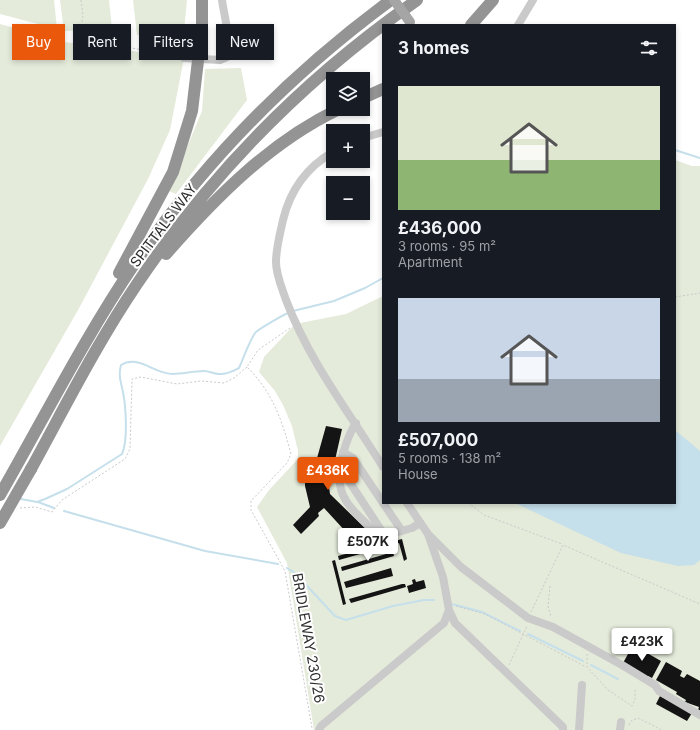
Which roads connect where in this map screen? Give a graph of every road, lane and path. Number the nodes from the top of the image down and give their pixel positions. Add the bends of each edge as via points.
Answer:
1 (81, 0) edge
2 (202, 0) edge
3 (222, 0) edge
4 (393, 0) edge
5 (417, 0) edge
6 (493, 0) edge
7 (533, 0) edge
8 (410, 22) dead end
9 (82, 23) dead end
10 (202, 24) edge
11 (383, 24) edge
12 (472, 24) edge
13 (519, 24) edge
14 (382, 25) edge
15 (198, 60) edge
16 (208, 60) edge
17 (382, 89) edge
18 (370, 95) edge
19 (327, 116) edge
20 (382, 132) edge
21 (370, 136) edge
22 (326, 156) edge
23 (700, 293) edge
24 (676, 297) edge
25 (295, 324) junction
26 (110, 327) junction
27 (82, 350) junction
28 (247, 366) junction
29 (356, 423) junction
30 (343, 452) junction
31 (382, 465) edge
32 (340, 472) junction
33 (0, 495) edge
34 (382, 502) edge
35 (384, 504) edge
36 (408, 504) edge
37 (469, 504) edge
38 (16, 508) dead end
39 (0, 523) edge
40 (420, 523) junction
41 (402, 531) junction
42 (428, 534) junction
43 (385, 536) junction
44 (563, 545) junction
45 (550, 586) dead end
46 (700, 604) edge
47 (449, 608) junction
48 (528, 618) junction
49 (553, 627) junction
50 (523, 634) junction
51 (585, 652) dead end
52 (587, 667) junction
53 (506, 671) junction
54 (582, 685) dead end
55 (635, 689) dead end
56 (700, 715) edge
57 (312, 730) edge
58 (319, 730) edge
59 (563, 730) edge
60 (579, 730) edge
61 (628, 730) edge
62 (662, 730) edge

1 - 9 path
2 - 10 highway
3 - 16 lane via 228,53 227,57 220,60
4 - 8 main road, bridge
4 - 27 highway, SPITTALS WAY via 306,68 219,155 139,257
5 - 11 highway, SPITTALS WAY
6 - 12 highway
7 - 13 lane
14 - 26 highway, SPITTALS WAY via 281,111 243,150 177,228
15 - 27 highway via 192,111 173,172 99,308
17 - 18 highway
19 - 26 highway via 281,144 237,179 164,257
20 - 21 lane
22 - 25 lane via 298,182 286,209 278,242 276,263 279,282
23 - 24 path
25 - 28 path via 258,350
25 - 29 lane via 342,405
26 - 39 highway, SPITTALS WAY, bridge
27 - 33 highway, SPITTALS WAY
28 - 38 path via 224,383 177,384 141,376 132,379 130,449 125,459 62,500 52,512 35,507
28 - 57 path, BRIDLEWAY 230/26 via 274,402 292,454 287,463 251,502 251,510 285,571
29 - 30 lane via 349,433
29 - 31 lane
30 - 32 lane
30 - 34 lane via 353,458
32 - 43 lane
32 - 43 lane via 338,483 346,503 380,537
35 - 41 lane
36 - 40 lane
37 - 44 path via 484,515
40 - 41 lane
40 - 42 lane
41 - 43 lane
42 - 47 lane
42 - 48 lane via 461,567
44 - 46 path
44 - 48 path
45 - 49 path via 548,606
47 - 50 path via 461,606 485,614
47 - 53 lane via 455,623
47 - 58 lane via 444,623
48 - 49 lane
48 - 50 path
49 - 56 lane via 649,681 659,691
50 - 52 path
50 - 53 path
51 - 52 path
52 - 55 path via 608,690 632,706
53 - 59 lane via 563,727
54 - 60 lane
61 - 62 path via 631,721 638,718

